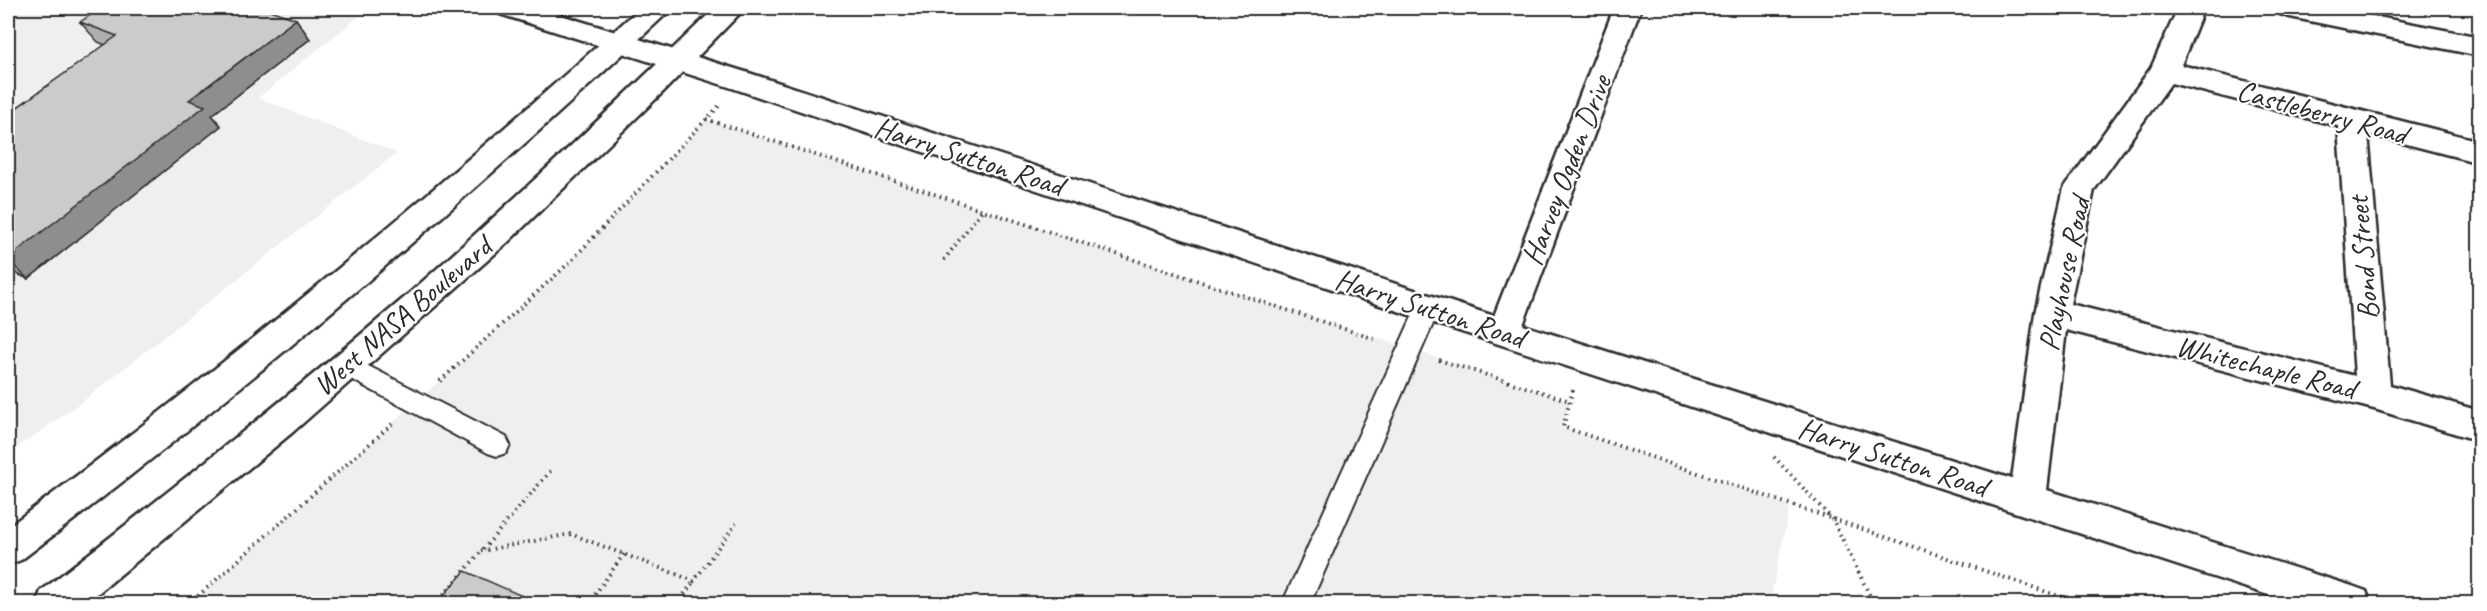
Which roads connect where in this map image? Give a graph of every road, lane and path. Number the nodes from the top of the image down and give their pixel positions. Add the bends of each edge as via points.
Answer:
1 (510, 8) edge
2 (656, 8) edge
3 (731, 8) edge
4 (1628, 8) edge
5 (2191, 8) edge
6 (2290, 8) edge
7 (618, 43) junction
8 (2480, 47) edge
9 (678, 60) junction
10 (2164, 71) junction
11 (742, 81) junction
12 (706, 119) junction
13 (2352, 120) junction
14 (2480, 152) edge
15 (982, 210) junction
16 (944, 260) dead end
17 (1428, 308) junction
18 (2052, 313) junction
19 (1504, 332) junction
20 (1409, 351) junction
21 (1582, 358) junction
22 (347, 365) junction
23 (2374, 395) junction
24 (1570, 401) junction
25 (415, 404) junction
26 (2480, 426) edge
27 (497, 445) dead end
28 (1770, 453) dead end
29 (553, 468) dead end
30 (2028, 500) junction
31 (1833, 520) junction
32 (736, 523) dead end
33 (8, 548) edge
34 (482, 551) junction
35 (624, 554) junction
36 (694, 581) junction
37 (679, 602) edge
38 (54, 603) edge
39 (189, 603) edge
40 (436, 603) edge
41 (588, 603) edge
42 (689, 603) edge
43 (1296, 603) edge
44 (1874, 603) edge
45 (2082, 603) edge
46 (2352, 603) edge

1 - 7 street, Harry Sutton Road
2 - 7 street, West NASA Boulevard
3 - 9 street, West NASA Boulevard
4 - 19 street, Harvey Ogden Drive
5 - 10 street, Playhouse Road
6 - 8 street
7 - 9 street, Harry Sutton Road
7 - 33 street, West NASA Boulevard via 454,190 287,331
9 - 11 street, Harry Sutton Road
9 - 22 street, West NASA Boulevard via 416,307
10 - 13 street, Castleberry Road
10 - 18 street, Playhouse Road via 2079,188
11 - 12 path
11 - 17 street, Harry Sutton Road
12 - 15 path
12 - 25 path via 569,263
13 - 14 street, Castleberry Road
13 - 23 street, Bond Street
15 - 16 path
15 - 20 path
17 - 19 street, Harry Sutton Road
17 - 20 lane
18 - 23 street, Whitechaple Road
18 - 30 street, Playhouse Road
19 - 21 street, Harry Sutton Road
20 - 24 path
20 - 43 lane
21 - 24 path
21 - 30 street, Harry Sutton Road
22 - 25 lane
22 - 38 street, West NASA Boulevard via 268,434
23 - 26 street, Whitechaple Road
24 - 31 path via 1563,427
25 - 27 lane
25 - 39 path
28 - 31 path
29 - 34 path
30 - 46 street, Harry Sutton Road
31 - 44 path
31 - 45 path
32 - 36 path
34 - 35 path via 572,534
34 - 40 path
35 - 36 path
35 - 41 path
36 - 37 path
37 - 42 path

